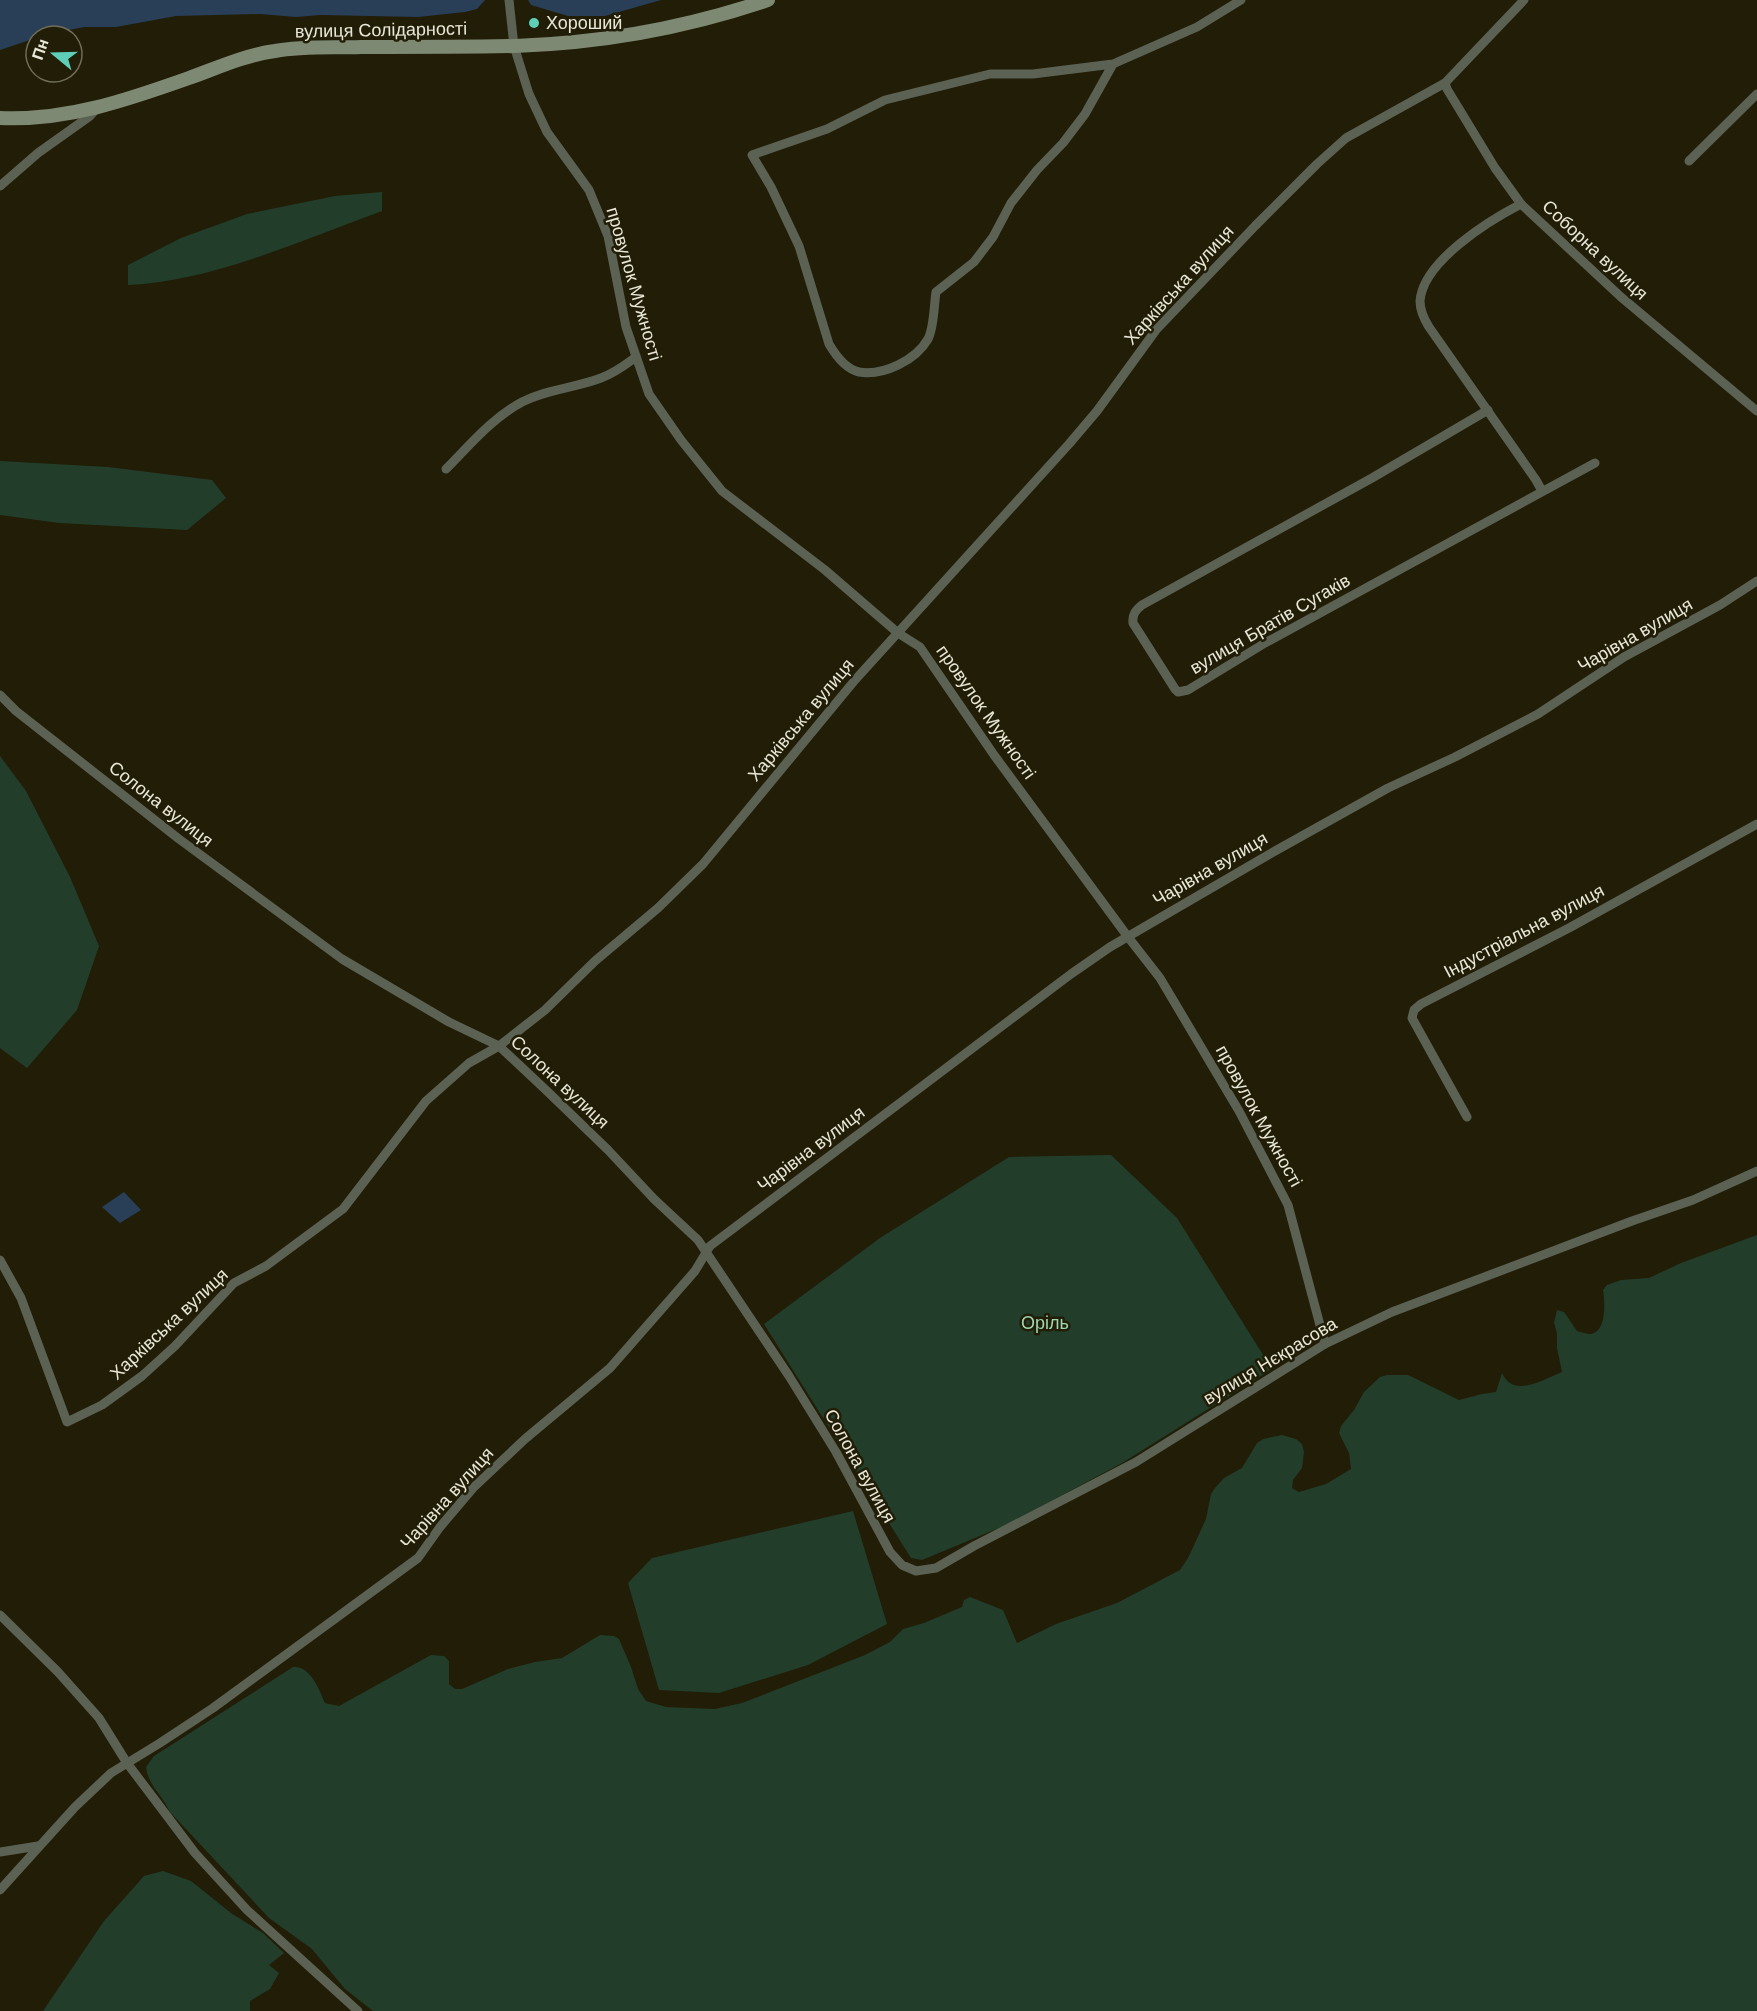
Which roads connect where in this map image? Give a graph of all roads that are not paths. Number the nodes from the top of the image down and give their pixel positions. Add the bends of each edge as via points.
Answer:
1 (509, 0) edge
2 (768, 0) edge
3 (1241, 0) edge
4 (1517, 2) edge
5 (514, 46) junction
6 (1113, 64) junction
7 (1445, 83) junction
8 (1757, 94) edge
9 (98, 107) junction
10 (0, 118) edge
11 (1689, 160) dead end
12 (0, 186) edge
13 (1521, 204) junction
14 (636, 357) junction
15 (1488, 411) junction
16 (1757, 411) edge
17 (1595, 463) dead end
18 (446, 469) dead end
19 (1542, 491) junction
20 (1757, 581) edge
21 (898, 633) junction
22 (0, 695) edge
23 (1757, 824) edge
24 (1128, 937) junction
25 (499, 1046) junction
26 (1467, 1117) dead end
27 (1757, 1172) edge
28 (706, 1252) junction
29 (0, 1260) edge
30 (1325, 1344) junction
31 (916, 1570) joint
32 (0, 1615) edge
33 (127, 1763) junction
34 (38, 1846) junction
35 (0, 1852) edge
36 (0, 1890) edge
37 (358, 2011) edge

1 - 5 street, провулок Мужності
2 - 5 main road, вулиця Солідарності via 693,23 577,41
3 - 6 street via 1197,27
4 - 7 street, Харківська вулиця
5 - 9 main road, вулиця Солідарності via 276,50
5 - 14 street, провулок Мужності via 547,132 589,190 608,236
6 - 6 street via 1033,74 990,74 885,100 827,129 752,155 800,246 829,344 837,358 857,372 876,373 914,355 929,338 936,292 974,262 1011,203 1086,114
7 - 13 street, Соборна вулиця
7 - 21 street, Харківська вулиця via 1346,138 1255,226 1156,330 1070,444
8 - 11 street
9 - 10 main road, вулиця Солідарності via 30,119
9 - 12 street
13 - 15 street via 1482,225 1449,254 1432,274 1420,301 1429,327
13 - 16 street, Соборна вулиця via 1621,297
14 - 18 street via 600,379 522,402 499,417
14 - 21 street, провулок Мужності via 649,394 722,491 825,570
15 - 19 street
15 - 19 street, вулиця Братів Сугаків via 1136,610 1132,617 1135,627 1175,689 1188,690 1265,643
17 - 19 street
20 - 24 street, Чарівна вулиця via 1624,657 1538,714 1388,788
21 - 24 street, провулок Мужності via 920,647
21 - 25 street, Харківська вулиця via 703,864 545,1010
22 - 25 street, Солона вулиця via 179,839 342,959 449,1022
23 - 26 street, Індустріальна вулиця via 1414,1010 1412,1018
24 - 28 street, Чарівна вулиця via 1071,974
24 - 30 street, провулок Мужності via 1160,978 1239,1111 1288,1205
25 - 28 street, Солона вулиця via 608,1150
25 - 29 street, Харківська вулиця via 469,1063 426,1101 343,1209 266,1266 234,1282 142,1376 102,1405 67,1422 21,1298
27 - 30 street, вулиця Нєкрасова via 1392,1312
28 - 31 street, Солона вулиця via 836,1452 890,1552 902,1565
28 - 33 street, Чарівна вулиця via 610,1368 473,1488 418,1558 213,1708
30 - 31 street, вулиця Нєкрасова via 1136,1462 936,1568
32 - 33 street via 99,1718
33 - 34 street, Чарівна вулиця via 111,1773
33 - 37 street via 195,1853 247,1910
34 - 35 street
34 - 36 street, Чарівна вулиця

